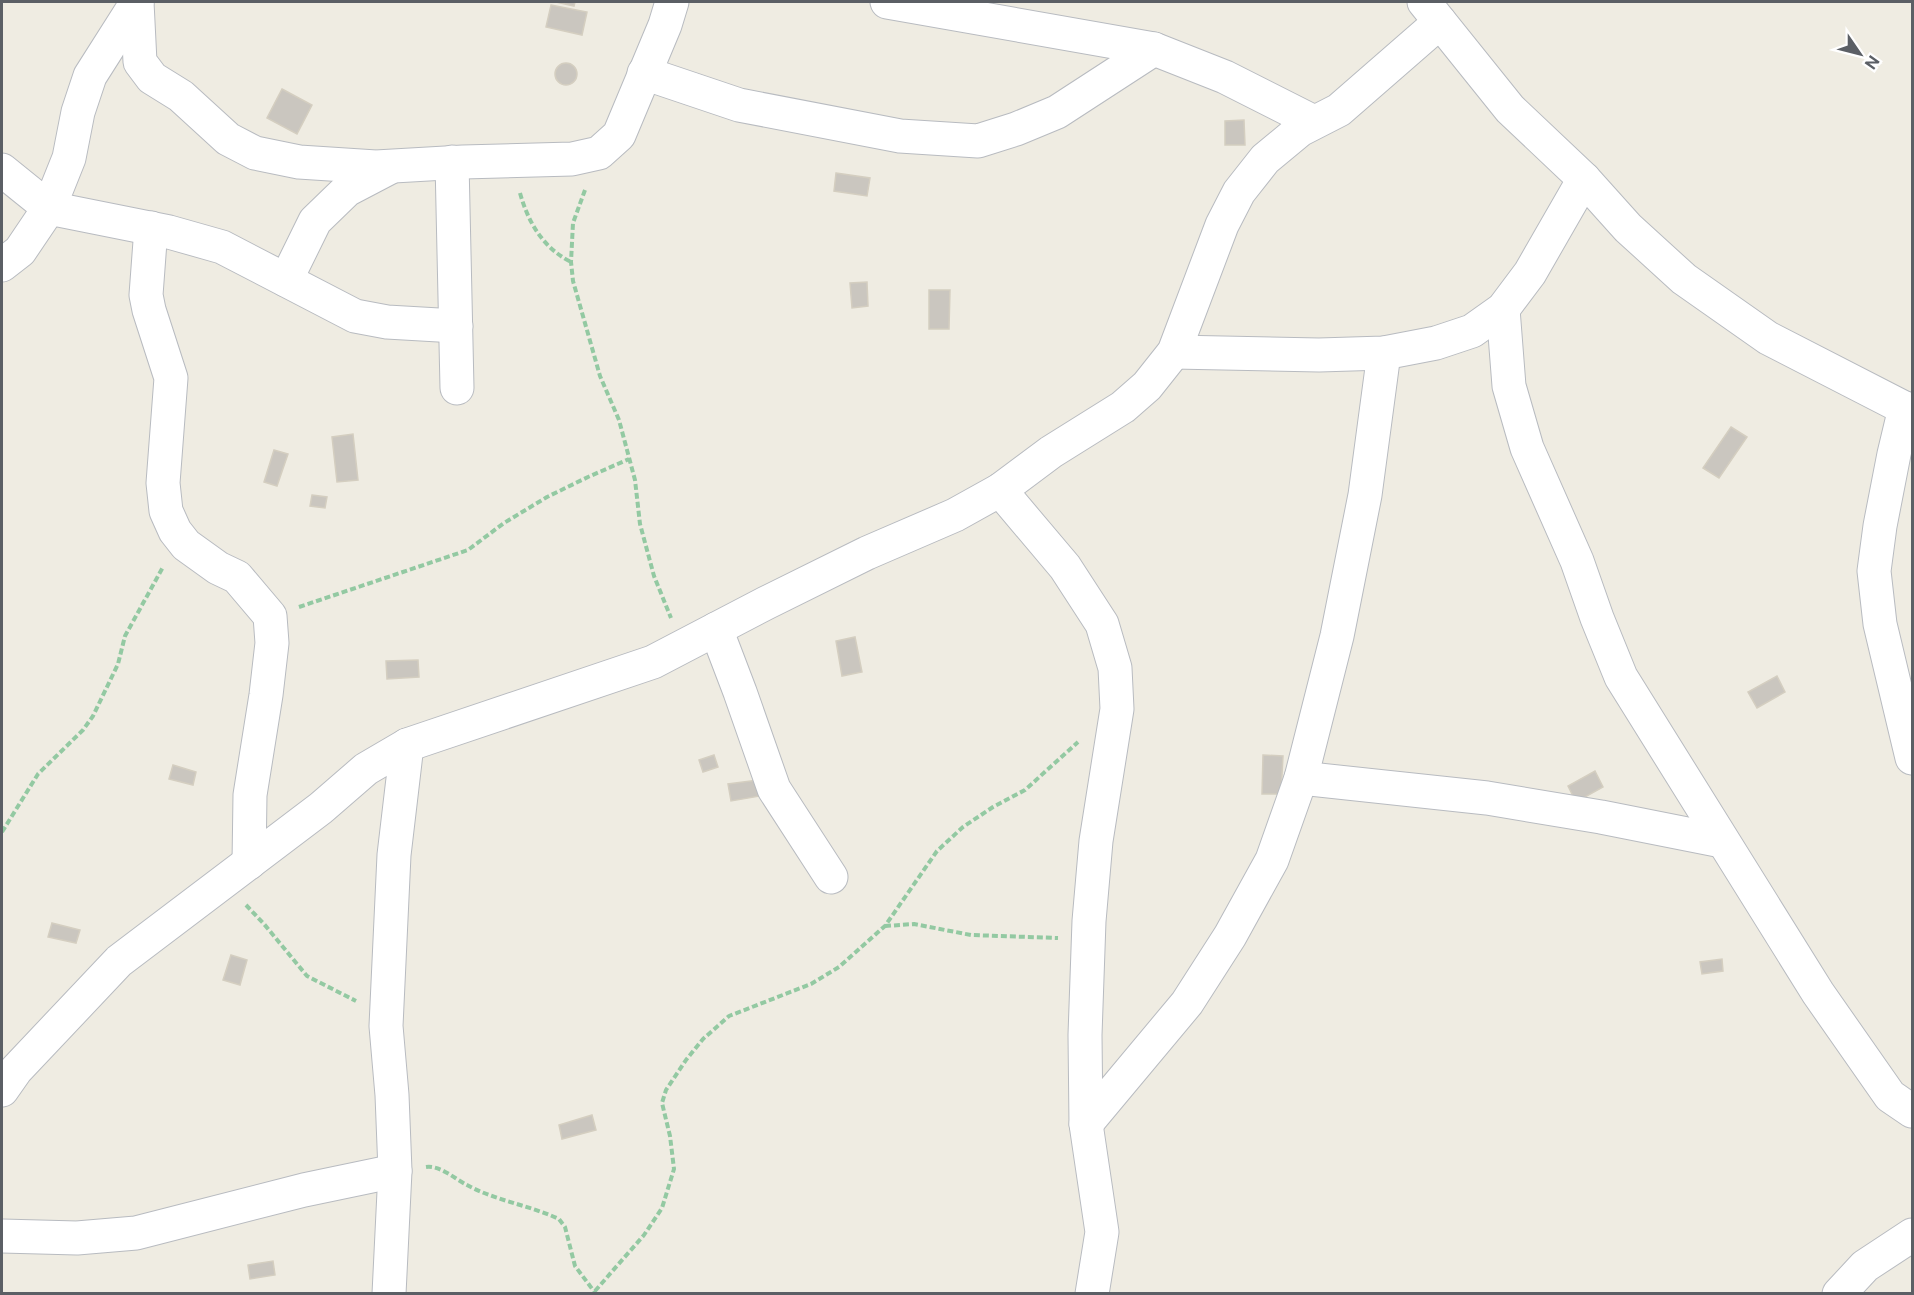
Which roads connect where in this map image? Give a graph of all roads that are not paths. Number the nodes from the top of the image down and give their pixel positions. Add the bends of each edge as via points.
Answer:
1 (137, 2) edge
2 (672, 2) edge
3 (887, 2) edge
4 (1432, 12) edge
5 (1154, 49) junction
6 (644, 73) junction
7 (1314, 122) junction
8 (452, 162) junction
9 (390, 167) junction
10 (2, 170) edge
11 (1584, 179) junction
12 (49, 208) junction
13 (151, 228) junction
14 (2, 265) edge
15 (286, 280) junction
16 (1503, 309) junction
17 (456, 326) junction
18 (1174, 352) junction
19 (1384, 353) junction
20 (457, 388) dead end
21 (1909, 410) edge
22 (1000, 490) junction
23 (716, 629) junction
24 (407, 745) junction
25 (1912, 758) edge
26 (1301, 778) junction
27 (1722, 841) junction
28 (236, 873) junction
29 (831, 877) dead end
30 (6, 1078) edge
31 (1912, 1111) edge
32 (1086, 1124) junction
33 (395, 1171) junction
34 (1912, 1235) edge
35 (2, 1236) edge
36 (389, 1293) edge
37 (1092, 1293) edge
38 (1839, 1293) edge

1 - 9 street via 140,62 145,70 181,96 228,139 255,153 299,162
1 - 12 street via 90,76 69,158
2 - 6 street
3 - 5 street
4 - 7 street via 1340,110
4 - 11 street via 1510,109
5 - 6 street via 1057,112 978,141 900,136 739,105
5 - 7 street via 1225,77
6 - 8 street via 619,135 599,153 572,159
7 - 18 street via 1265,159 1239,192 1222,225
8 - 9 street
8 - 17 street
9 - 15 street via 347,190 315,221
10 - 12 street
11 - 16 street via 1530,273
11 - 21 street via 1628,228 1684,279 1768,338
12 - 13 street
12 - 14 street via 20,251
13 - 15 street via 222,248
13 - 28 street via 146,295 171,378 163,483 166,511 186,545 237,577 270,616 268,685
15 - 17 street via 355,316
16 - 19 street via 1473,331
16 - 27 street via 1509,386 1527,448 1577,561 1596,618 1621,677
17 - 20 street
18 - 19 street
18 - 22 street via 1147,386 1123,407
19 - 26 street via 1365,495 1337,636
21 - 25 street via 1894,454 1874,571 1880,624
22 - 23 street
22 - 32 street via 1065,567 1102,624 1114,668 1118,708 1096,841 1088,940
23 - 24 street via 653,662
23 - 29 street via 774,789
24 - 28 street via 366,769
24 - 33 street via 394,855 386,1026
26 - 27 street via 1487,798
26 - 32 street via 1272,860 1230,936 1187,1003
27 - 31 street via 1818,993 1890,1096
28 - 30 street via 119,962
32 - 37 street via 1102,1232
33 - 35 street via 136,1233 77,1238
33 - 36 street
34 - 38 street via 1865,1266

